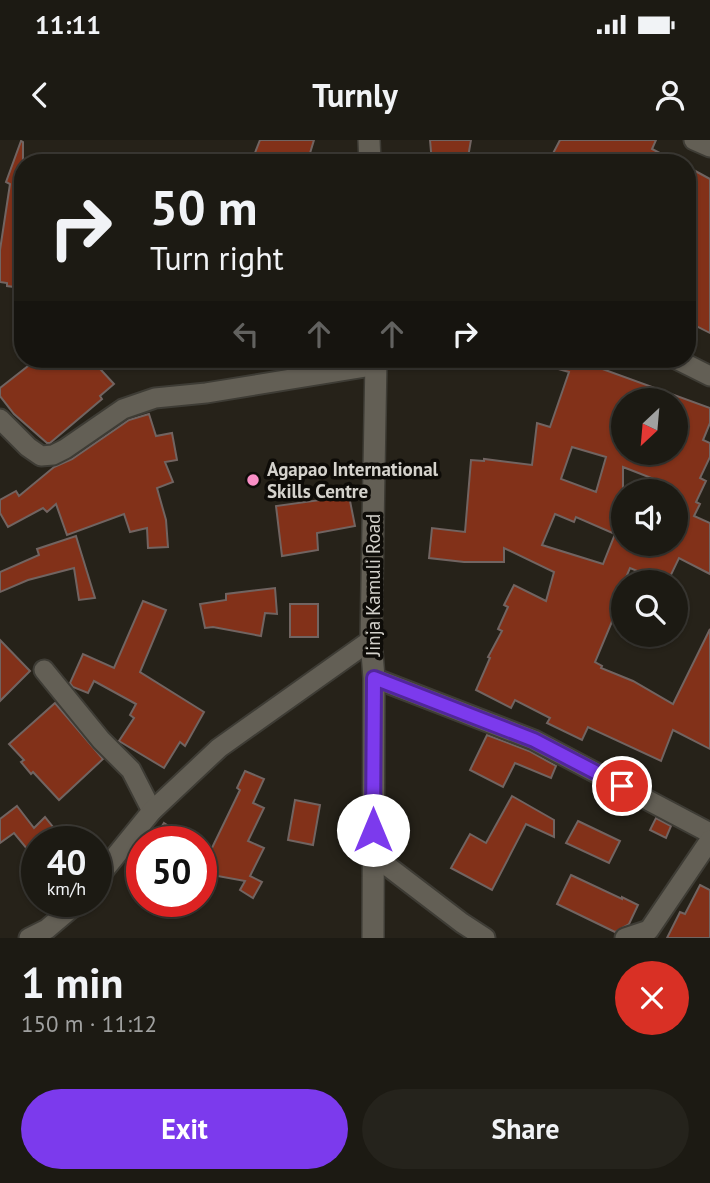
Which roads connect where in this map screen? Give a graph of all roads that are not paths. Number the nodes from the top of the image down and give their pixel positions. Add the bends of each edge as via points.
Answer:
1 (694, 140) edge
2 (710, 147) edge
3 (343, 368) edge
4 (376, 368) edge
5 (694, 368) edge
6 (710, 376) edge
7 (0, 419) edge
8 (371, 640) junction
9 (44, 670) dead end
10 (374, 678) junction
11 (152, 811) junction
12 (710, 833) edge
13 (710, 841) edge
14 (373, 855) junction
15 (112, 860) edge
16 (61, 917) edge
17 (29, 938) edge
18 (373, 938) edge
19 (485, 938) edge
20 (625, 938) edge

1 - 2 street
3 - 7 street via 155,398 123,409 53,455 41,456
4 - 8 main road, Jinja Kamuli Road
5 - 6 street
8 - 10 main road, Jinja Kamuli Road
8 - 11 street via 219,748
9 - 11 street via 131,770
10 - 12 street via 534,740
10 - 14 main road, Jinja Kamuli Road
11 - 15 street
13 - 20 street via 649,930
14 - 18 main road, Jinja Kamuli Road
14 - 19 street
16 - 17 street

